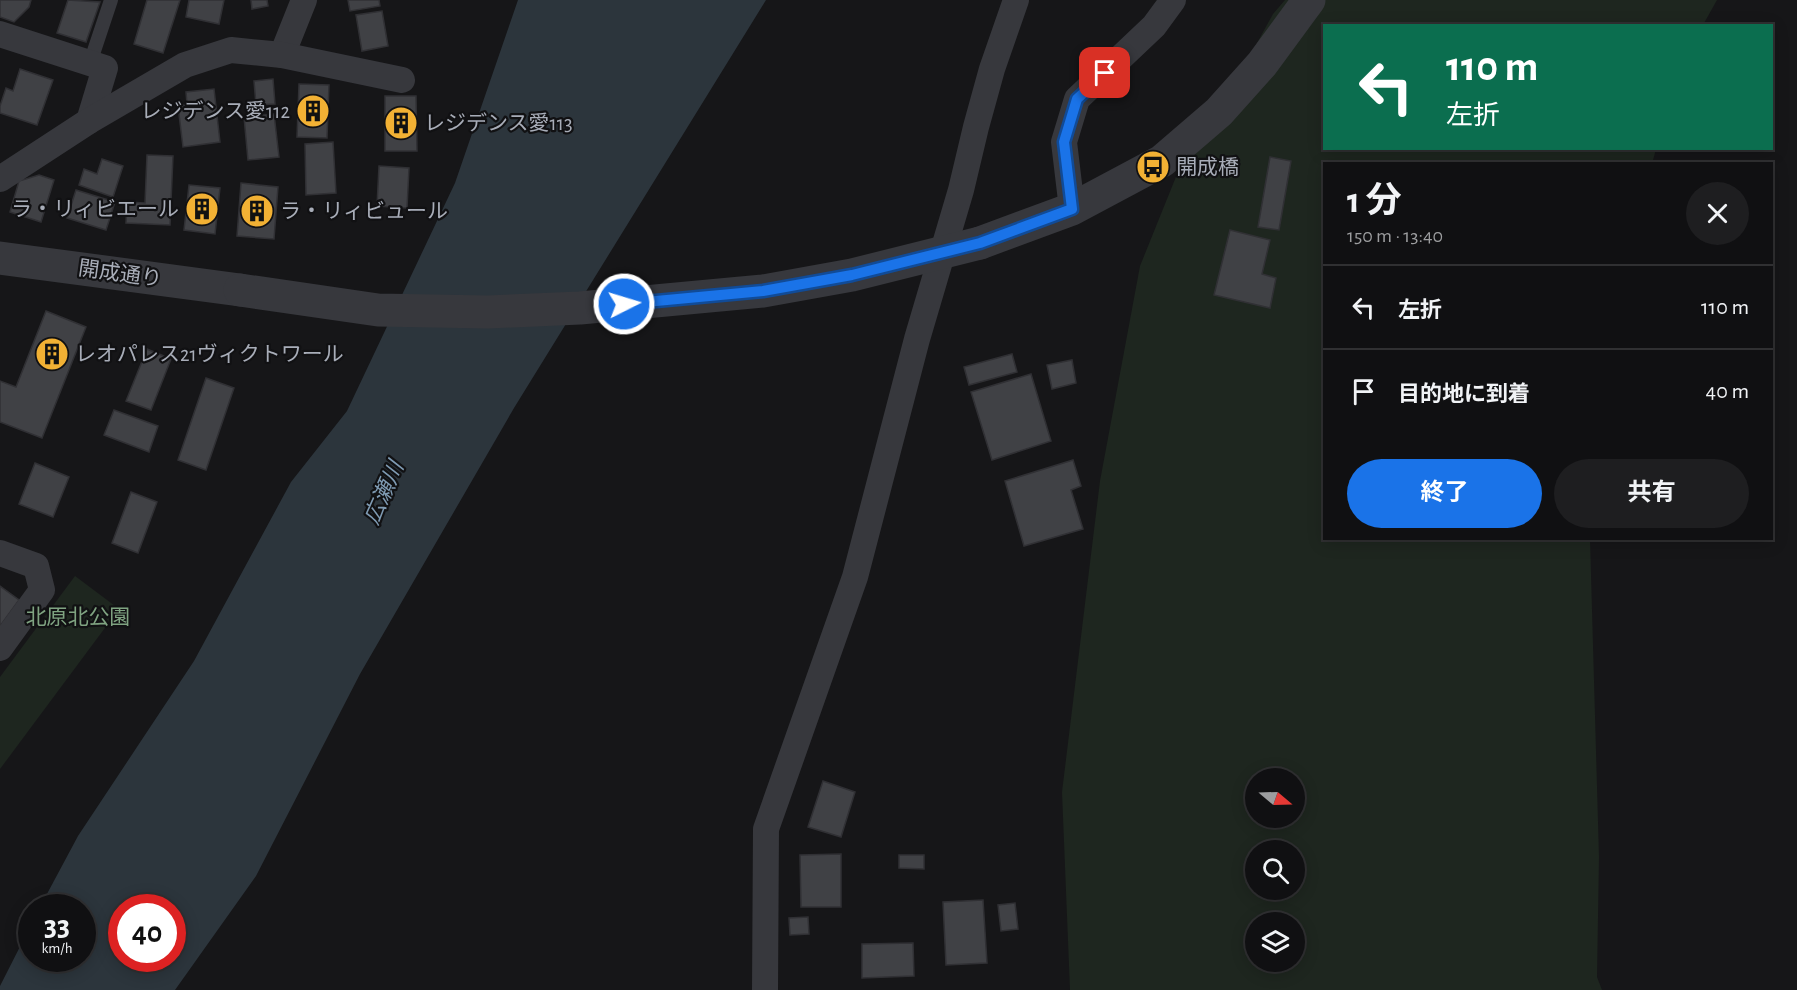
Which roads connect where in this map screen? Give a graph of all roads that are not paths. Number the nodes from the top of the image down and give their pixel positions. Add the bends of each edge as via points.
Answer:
1 (111, 0) edge
2 (304, 0) edge
3 (1016, 0) edge
4 (1173, 0) edge
5 (1309, 0) edge
6 (0, 34) edge
7 (282, 55) junction
8 (90, 63) junction
9 (402, 80) dead end
10 (89, 121) junction
11 (0, 179) edge
12 (1072, 209) junction
13 (0, 258) edge
14 (0, 553) edge
15 (0, 648) edge
16 (765, 990) edge

1 - 8 lane
2 - 7 street
3 - 16 street via 992,69 855,577 766,829
4 - 12 street via 1154,26 1077,99 1064,142
5 - 12 street, 開成通り via 1262,64 1219,112 1162,161
6 - 8 street
7 - 9 street
7 - 10 street via 231,50 184,65
8 - 10 street via 105,68
10 - 11 street
12 - 13 street, 開成通り, bridge via 980,243 852,275 763,291 580,308 488,312 378,310
14 - 15 street via 36,566 42,590

